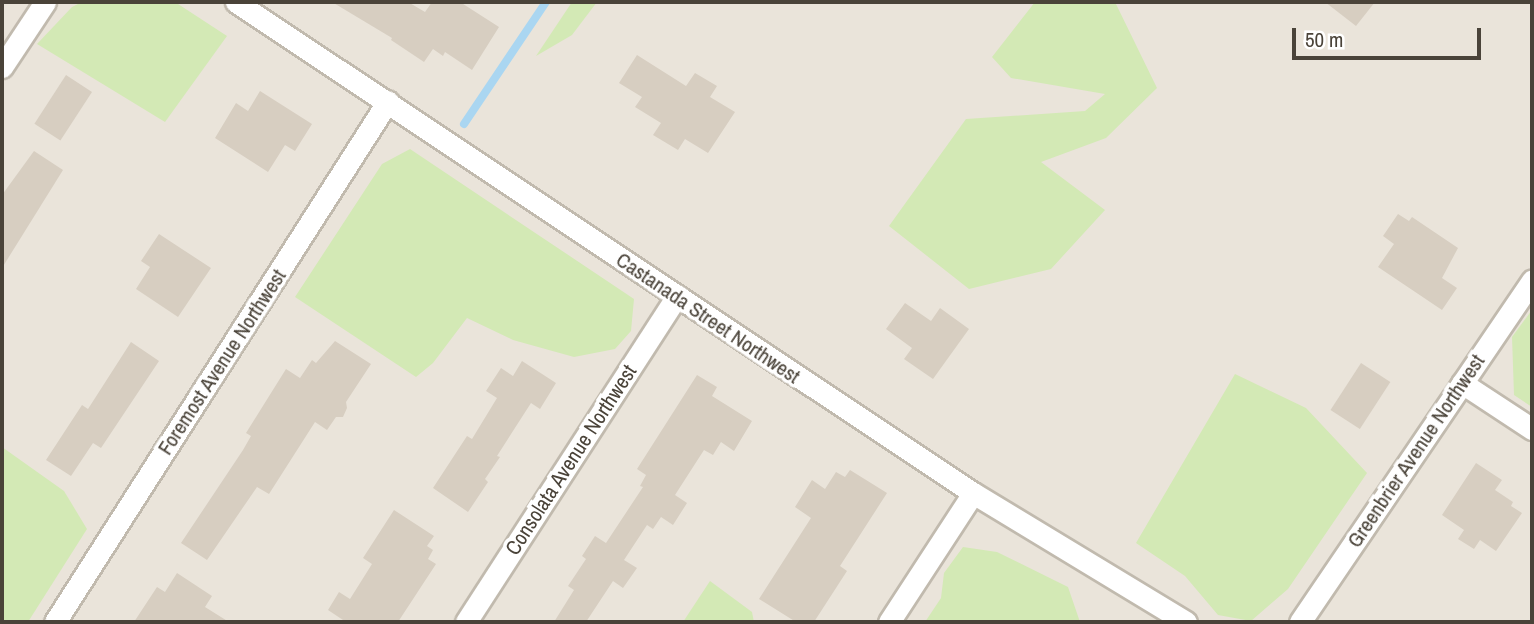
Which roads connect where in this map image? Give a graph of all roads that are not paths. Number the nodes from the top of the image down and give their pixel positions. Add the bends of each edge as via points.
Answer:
1 (44, 2) edge
2 (236, 2) edge
3 (2, 67) edge
4 (388, 102) junction
5 (1532, 280) edge
6 (676, 297) junction
7 (1462, 383) junction
8 (1532, 429) edge
9 (972, 493) junction
10 (55, 622) edge
11 (466, 622) edge
12 (890, 622) edge
13 (1186, 622) edge
14 (1300, 622) edge

1 - 3 street
2 - 4 street, Castanada Street Northwest
4 - 6 street, Castanada Street Northwest
4 - 10 street, Foremost Avenue Northwest
5 - 7 street, Greenbrier Avenue Northwest
6 - 9 street, Castanada Street Northwest
6 - 11 street, Consolata Avenue Northwest
7 - 8 street
7 - 14 street, Greenbrier Avenue Northwest
9 - 12 street
9 - 13 street, Castanada Street Northwest

